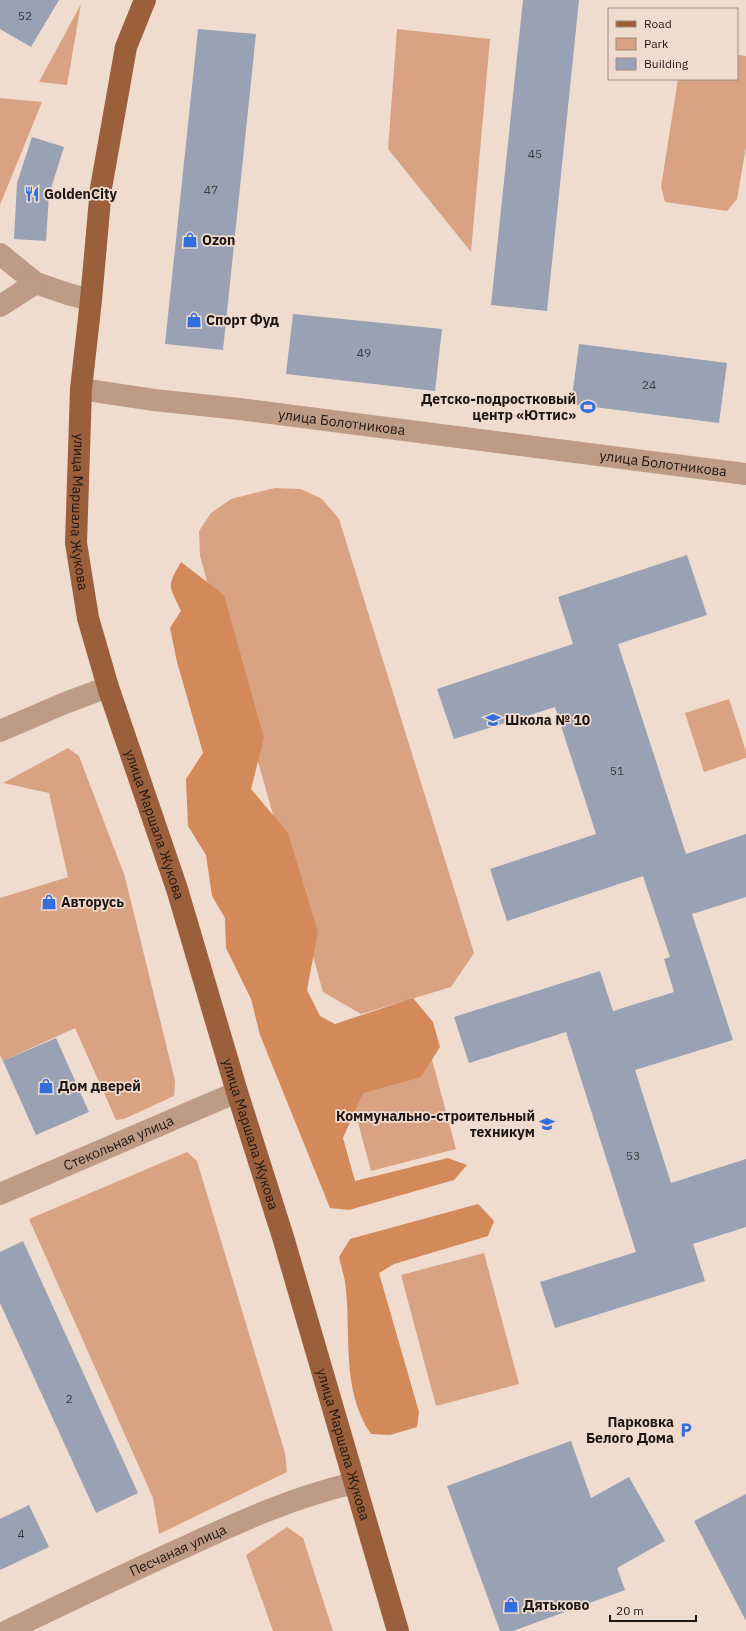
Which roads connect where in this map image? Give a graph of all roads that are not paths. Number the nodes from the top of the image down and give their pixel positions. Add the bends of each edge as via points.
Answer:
1 (145, 0) edge
2 (0, 254) edge
3 (36, 283) junction
4 (91, 300) junction
5 (0, 306) edge
6 (81, 389) junction
7 (746, 474) edge
8 (108, 687) junction
9 (0, 731) edge
10 (237, 1092) junction
11 (0, 1194) edge
12 (354, 1484) junction
13 (7, 1631) edge
14 (398, 1631) edge

1 - 4 main road, улица Маршала Жукова via 126,47 101,188
2 - 3 street
3 - 4 street
3 - 5 street
4 - 6 main road, улица Маршала Жукова
6 - 7 street, улица Болотникова
6 - 8 main road, улица Маршала Жукова via 76,543 88,618
8 - 9 street
8 - 10 main road, улица Маршала Жукова via 177,888
10 - 11 street, Стекольная улица
10 - 12 main road, улица Маршала Жукова via 283,1236
12 - 13 street, Песчаная улица via 323,1491 264,1511 107,1582
12 - 14 main road, улица Маршала Жукова

